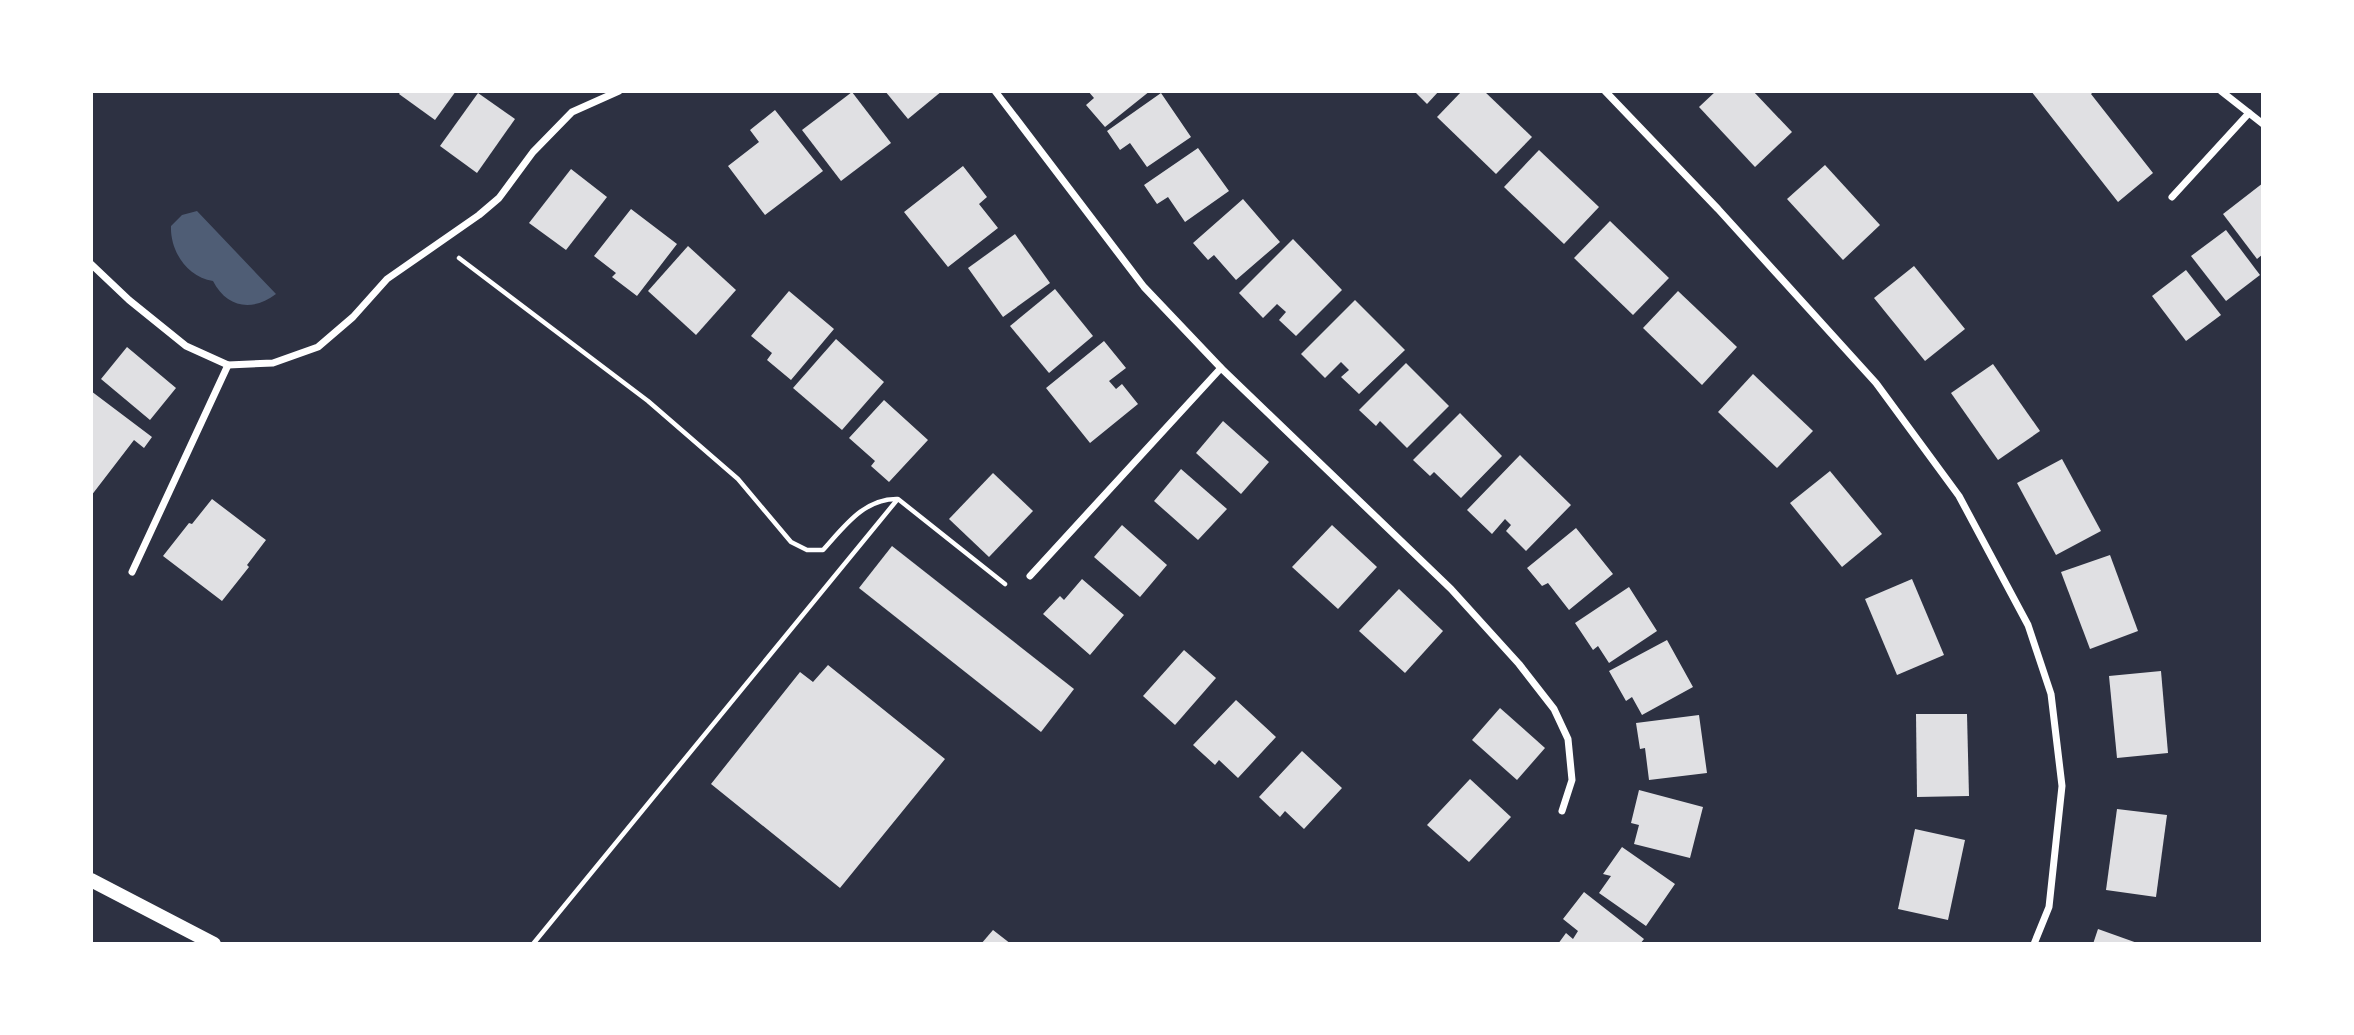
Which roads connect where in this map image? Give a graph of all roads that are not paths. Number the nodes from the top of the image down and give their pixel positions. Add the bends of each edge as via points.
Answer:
1 (619, 91) edge
2 (995, 91) edge
3 (1605, 91) edge
4 (2221, 91) edge
5 (2249, 113) junction
6 (2263, 124) edge
7 (2172, 197) dead end
8 (91, 264) edge
9 (228, 365) junction
10 (1221, 368) junction
11 (132, 572) dead end
12 (1030, 576) road end
13 (1562, 811) dead end
14 (91, 880) edge
15 (214, 944) edge
16 (2034, 944) edge

1 - 9 street via 572,113 533,152 499,198 387,279 318,347 274,363
2 - 10 street via 1144,288
3 - 16 street via 1876,383 1959,496 2016,601 2051,694 2063,786 2049,907
4 - 5 street
5 - 6 street
5 - 7 street
8 - 9 street via 186,346
9 - 11 street
10 - 12 street
10 - 13 street via 1451,589 1554,709 1568,739 1572,780
14 - 15 main road

